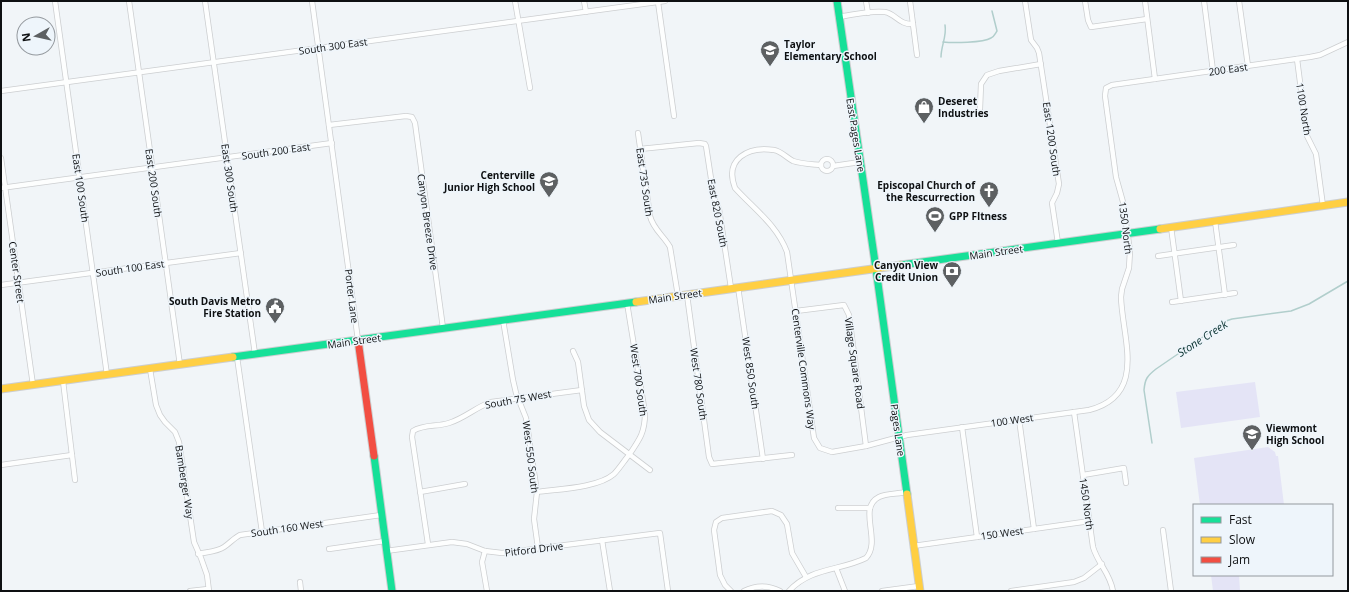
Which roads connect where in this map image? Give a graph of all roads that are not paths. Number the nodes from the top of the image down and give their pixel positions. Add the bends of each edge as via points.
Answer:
1 (55, 1) edge
2 (129, 1) edge
3 (205, 1) edge
4 (312, 1) edge
5 (515, 1) edge
6 (584, 1) edge
7 (665, 1) edge
8 (837, 1) edge
9 (866, 1) edge
10 (910, 1) edge
11 (1025, 1) edge
12 (1085, 1) edge
13 (1145, 1) edge
14 (1204, 1) edge
15 (1239, 1) edge
16 (658, 2) edge
17 (586, 12) junction
18 (868, 13) junction
19 (838, 17) junction
20 (1147, 19) junction
21 (518, 21) junction
22 (913, 24) junction
23 (1348, 42) edge
24 (319, 48) junction
25 (917, 55) dead end
26 (1297, 59) junction
27 (214, 62) junction
28 (1041, 64) junction
29 (1248, 66) junction
30 (1213, 71) junction
31 (139, 72) junction
32 (1155, 79) junction
33 (66, 82) junction
34 (530, 88) dead end
35 (1106, 88) joint
36 (1, 91) edge
37 (980, 109) dead end
38 (674, 116) dead end
39 (330, 125) junction
40 (638, 133) dead end
41 (332, 143) junction
42 (640, 149) junction
43 (227, 157) junction
44 (1, 158) edge
45 (860, 162) junction
46 (821, 165) junction
47 (833, 166) junction
48 (152, 167) junction
49 (80, 177) junction
50 (3, 188) edge
51 (1348, 202) edge
52 (1323, 206) junction
53 (1214, 221) junction
54 (1171, 227) junction
55 (1128, 233) junction
56 (1058, 243) junction
57 (1234, 245) dead end
58 (1218, 247) junction
59 (241, 253) junction
60 (1174, 253) junction
61 (1158, 256) dead end
62 (166, 263) junction
63 (876, 269) junction
64 (93, 273) junction
65 (792, 281) junction
66 (18, 282) junction
67 (1, 285) edge
68 (735, 288) junction
69 (1235, 293) dead end
70 (686, 294) junction
71 (1225, 295) junction
72 (678, 296) junction
73 (1181, 301) junction
74 (1172, 302) dead end
75 (627, 303) junction
76 (796, 311) junction
77 (503, 320) junction
78 (443, 328) junction
79 (358, 340) junction
80 (573, 351) dead end
81 (255, 354) junction
82 (237, 357) junction
83 (180, 364) junction
84 (150, 369) junction
85 (107, 375) junction
86 (63, 381) junction
87 (33, 385) junction
88 (1, 389) edge
89 (582, 390) junction
90 (1119, 390) joint
91 (519, 398) junction
92 (1074, 412) junction
93 (1019, 420) junction
94 (962, 427) junction
95 (899, 436) junction
96 (866, 446) junction
97 (629, 454) junction
98 (72, 455) junction
99 (792, 455) dead end
100 (763, 459) junction
101 (1, 465) edge
102 (650, 470) dead end
103 (1083, 475) junction
104 (75, 480) dead end
105 (1126, 483) dead end
106 (465, 484) dead end
107 (420, 492) junction
108 (537, 492) junction
109 (906, 492) junction
110 (838, 508) dead end
111 (870, 508) junction
112 (382, 515) junction
113 (1090, 521) junction
114 (1034, 529) junction
115 (1163, 530) dead end
116 (262, 532) junction
117 (977, 537) junction
118 (602, 540) junction
119 (385, 542) junction
120 (428, 544) junction
121 (913, 546) junction
122 (538, 548) junction
123 (329, 549) dead end
124 (386, 551) junction
125 (485, 551) junction
126 (198, 554) junction
127 (1102, 564) junction
128 (836, 568) junction
129 (806, 577) junction
130 (300, 582) dead end
131 (919, 588) edge
132 (208, 590) edge
133 (190, 591) edge
134 (302, 591) edge
135 (392, 591) edge
136 (487, 591) edge
137 (610, 591) edge
138 (668, 591) edge
139 (731, 591) edge
140 (744, 591) edge
141 (780, 591) edge
142 (789, 591) edge
143 (845, 591) edge
144 (882, 591) edge
145 (1011, 591) edge
146 (1113, 591) edge
147 (1171, 591) edge

1 - 33 street, East 100 South
2 - 31 street, East 200 South
3 - 27 street, East 300 South
4 - 24 street, Porter Lane
5 - 21 street
6 - 17 street
7 - 16 street, South 300 East
8 - 19 main road, East Pages Lane
9 - 18 street
10 - 22 street
11 - 28 street, East 1200 South via 1030,36
12 - 20 street via 1091,27
13 - 20 street
14 - 30 street
15 - 29 street
16 - 17 street, South 300 East
16 - 38 street
17 - 21 street, South 300 East
18 - 19 street
18 - 22 street via 886,12 901,22
19 - 45 main road, East Pages Lane
20 - 32 street
21 - 24 street, South 300 East
21 - 34 street
22 - 25 street
23 - 26 street, 200 East via 1320,55
24 - 27 street, South 300 East
24 - 39 street, Porter Lane
26 - 29 street, 200 East
26 - 52 street, 1100 North via 1307,136 1316,154
27 - 31 street, South 300 East
27 - 43 street, East 300 South
28 - 37 street via 987,75 981,84
28 - 56 street, East 1200 South via 1059,187 1052,203
29 - 30 street, 200 East
30 - 32 street, 200 East
31 - 33 street, South 300 East
31 - 48 street, East 200 South
32 - 35 street, 200 East
33 - 36 street, South 300 East
33 - 49 street, East 100 South
35 - 55 street, 1350 North via 1116,177
39 - 41 street, Porter Lane
39 - 78 street, Canyon Breeze Drive via 412,116
40 - 42 street, East 735 South
41 - 43 street, South 200 East
41 - 79 street, Porter Lane
42 - 68 street, East 820 South via 705,144 714,198 719,209
42 - 72 street, East 735 South via 650,216 653,225 670,247
43 - 48 street, South 200 East
43 - 59 street, East 300 South
44 - 50 street, Center Street
45 - 47 street
45 - 63 main road, East Pages Lane
46 - 47 street via 823,170 827,171
46 - 47 street via 822,161 828,159 832,161
46 - 65 street, Centerville Commons Way via 803,164 776,150 757,150 745,153 737,159 732,171 735,188 776,230 783,241
48 - 49 street, South 200 East
48 - 62 street, East 200 South
49 - 50 street, South 200 East
49 - 64 street, East 100 South
50 - 66 street, Center Street
51 - 52 main road, Main Street
52 - 53 main road, Main Street
53 - 54 main road, Main Street
53 - 58 street
54 - 55 main road, Main Street
54 - 60 street
55 - 56 main road, Main Street
55 - 90 street, 1350 North via 1130,262 1121,297 1128,360 1126,375
56 - 63 main road, Main Street
57 - 58 street
58 - 60 street
58 - 71 street
59 - 62 street, South 100 East
59 - 81 street, East 300 South
60 - 61 street
60 - 73 street
62 - 64 street, South 100 East
62 - 83 street, East 200 South
63 - 65 main road, Main Street
63 - 95 main road, Pages Lane
64 - 66 street, South 100 East
64 - 85 street, East 100 South
65 - 68 main road, Main Street
65 - 76 street, Centerville Commons Way
66 - 67 street, South 100 East
66 - 87 street, Center Street
68 - 70 main road, Main Street
68 - 100 street, West 850 South
69 - 71 street
70 - 72 main road, Main Street
70 - 100 street, West 780 South via 712,464
71 - 73 street
72 - 75 main road, Main Street
73 - 74 street
75 - 77 main road, Main Street
75 - 97 street, West 700 South via 645,412 642,435
76 - 96 street, Centerville Commons Way via 814,438 820,448 832,452
76 - 96 street, Village Square Road via 844,305 849,315
77 - 78 main road, Main Street
77 - 91 street, West 550 South via 513,380
78 - 79 main road, Main Street
79 - 81 main road, Main Street
79 - 112 main road, Porter Lane
80 - 89 street via 578,362
81 - 82 main road, Main Street
82 - 83 main road, Main Street
82 - 116 street
83 - 84 main road, Main Street
84 - 85 main road, Main Street
84 - 126 street, Bamberger Way via 156,406 165,422 175,432 179,442
85 - 86 main road, Main Street
86 - 87 main road, Main Street
86 - 98 street
87 - 88 main road, Main Street
89 - 91 street, South 75 West
89 - 97 street via 589,420 600,432
90 - 92 street, 100 West via 1102,405
91 - 107 street, South 75 West via 491,402 482,405 464,418 419,427 413,431
91 - 108 street, West 550 South via 526,418
92 - 93 street, 100 West
92 - 103 street, 1450 North
93 - 94 street, 100 West
93 - 114 street
94 - 95 street, 100 West
94 - 117 street
95 - 96 street, Centerville Commons Way
95 - 109 main road, Pages Lane
97 - 102 street
97 - 108 street, West 700 South via 614,474 604,480 590,485
98 - 101 street
98 - 104 street
99 - 100 street
103 - 105 street via 1124,468
103 - 113 street, 1450 North
106 - 107 street
107 - 120 street
108 - 122 street, West 550 South via 534,519
109 - 111 street via 880,497 872,502
109 - 121 main road, Pages Lane
110 - 111 street
111 - 128 street via 870,553 863,559
112 - 116 street, South 160 West
112 - 119 main road, Porter Lane
113 - 114 street, 150 West
113 - 127 street, 1450 North via 1094,551
114 - 117 street, 150 West
115 - 147 street
116 - 126 street, South 160 West via 240,535 219,550
117 - 121 street, 150 West
118 - 122 street, Pitford Drive
118 - 137 street
118 - 138 street, Pitford Drive via 660,533
119 - 123 street
119 - 124 main road, Porter Lane
120 - 124 street, Pitford Drive
120 - 125 street, Pitford Drive via 452,542 467,544
121 - 131 main road, Pages Lane
122 - 125 street, Pitford Drive via 502,553
124 - 135 main road, Porter Lane
125 - 136 street via 482,562
126 - 132 street, Bamberger Way via 206,575
127 - 145 street via 1084,578 1074,582
127 - 146 street, 1450 North
128 - 129 street
128 - 143 street
129 - 139 street via 792,553 786,524 781,515 772,511 722,518 716,522 714,530 720,575
129 - 142 street
130 - 134 street
131 - 144 street
132 - 133 street
140 - 141 street via 761,586

